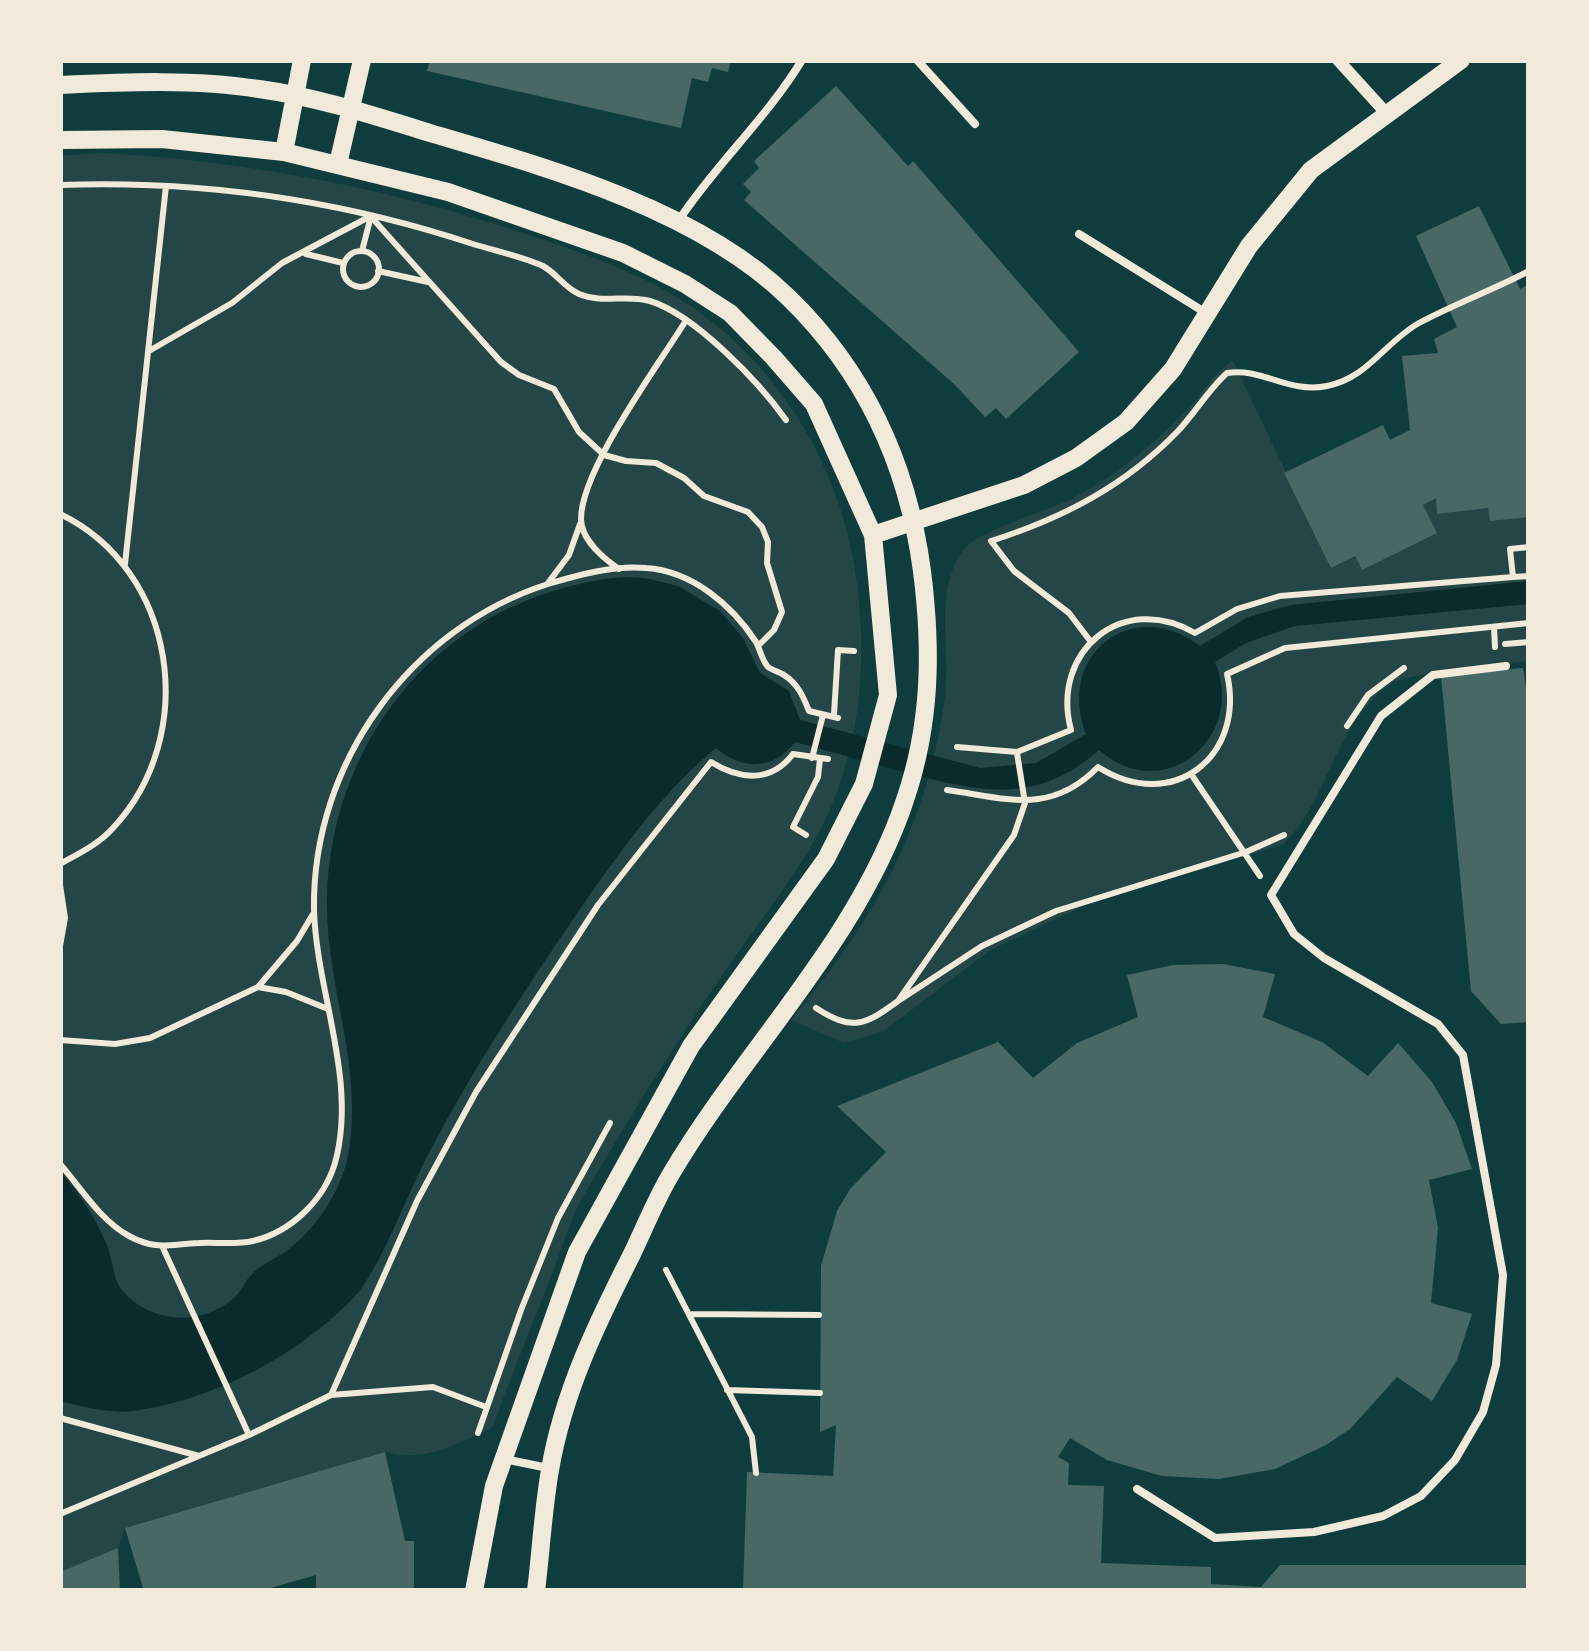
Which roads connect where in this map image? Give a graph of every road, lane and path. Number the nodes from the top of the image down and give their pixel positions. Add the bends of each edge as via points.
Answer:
1 (302, 60) edge
2 (362, 60) edge
3 (802, 60) edge
4 (917, 60) edge
5 (1338, 60) edge
6 (1461, 60) edge
7 (60, 85) edge
8 (295, 97) junction
9 (350, 110) junction
10 (1387, 114) junction
11 (975, 124) dead end
12 (60, 140) edge
13 (284, 152) junction
14 (338, 164) junction
15 (60, 185) edge
16 (166, 185) junction
17 (370, 216) junction
18 (678, 223) junction
19 (1079, 234) dead end
20 (362, 250) junction
21 (302, 254) junction
22 (344, 263) junction
23 (378, 271) junction
24 (1529, 271) edge
25 (429, 282) junction
26 (1208, 314) junction
27 (685, 322) junction
28 (147, 352) junction
29 (786, 420) dead end
30 (604, 455) junction
31 (60, 514) edge
32 (916, 523) junction
33 (580, 524) junction
34 (873, 536) junction
35 (1529, 547) edge
36 (125, 567) junction
37 (620, 569) junction
38 (1529, 576) edge
39 (1513, 577) junction
40 (546, 585) junction
41 (1529, 622) edge
42 (1494, 627) junction
43 (1091, 642) junction
44 (1529, 642) edge
45 (1495, 645) junction
46 (758, 646) junction
47 (854, 651) dead end
48 (1478, 653) dead end
49 (1409, 665) dead end
50 (1506, 666) dead end
51 (832, 716) junction
52 (1342, 736) dead end
53 (956, 747) dead end
54 (1017, 752) junction
55 (820, 759) junction
56 (1191, 774) junction
57 (947, 790) dead end
58 (1024, 803) junction
59 (1297, 825) dead end
60 (806, 835) dead end
61 (1246, 851) junction
62 (60, 864) edge
63 (60, 885) edge
64 (1271, 896) junction
65 (314, 912) junction
66 (60, 946) edge
67 (258, 987) junction
68 (898, 1001) junction
69 (816, 1008) dead end
70 (328, 1009) junction
71 (60, 1040) edge
72 (60, 1163) edge
73 (162, 1246) junction
74 (666, 1270) dead end
75 (688, 1314) junction
76 (819, 1315) dead end
77 (727, 1390) junction
78 (820, 1393) dead end
79 (331, 1395) junction
80 (487, 1408) dead end
81 (60, 1418) edge
82 (249, 1436) junction
83 (199, 1456) junction
84 (503, 1458) junction
85 (550, 1468) junction
86 (755, 1473) dead end
87 (1137, 1489) dead end
88 (60, 1514) edge
89 (474, 1591) edge
90 (536, 1591) edge

1 - 8 street
2 - 9 street
3 - 18 lane
4 - 11 lane
5 - 10 street
6 - 10 street
7 - 8 street via 257,88
8 - 9 street
8 - 13 street
9 - 14 street
9 - 18 street via 512,157
10 - 26 street via 1311,170 1249,246
12 - 13 street via 162,139
13 - 14 street
14 - 34 street via 603,245 730,313 814,404
15 - 16 path
16 - 17 path via 242,190
16 - 28 path
17 - 20 path
17 - 21 path
17 - 25 path
17 - 27 path via 547,268 597,300 653,302
18 - 32 street via 766,279 830,346 880,425
19 - 26 lane
20 - 22 path
20 - 23 path
21 - 22 path
21 - 28 path
22 - 23 path via 347,280 358,286
23 - 25 path
24 - 43 path via 1418,324 1365,370 1334,385 1299,388 1227,373 1181,428 1111,488 1058,518 991,541
25 - 30 path via 501,362 554,389 579,432
26 - 32 street via 1159,388 1094,446 1024,485
27 - 29 path
27 - 30 path
28 - 36 path
30 - 33 path via 586,488
30 - 46 path via 656,463 762,527 782,612
31 - 36 path
32 - 34 street
32 - 85 street via 929,626 928,706 889,846 670,1174 578,1367
33 - 37 path via 600,556
33 - 40 path
34 - 84 street via 888,695 864,784 826,859 691,1046 577,1252
35 - 39 path via 1510,549
36 - 62 path via 163,647 166,713 148,778 111,831
37 - 40 path
37 - 46 path via 648,568 714,595
38 - 39 path
39 - 43 path via 1280,596 1195,633 1137,620
40 - 65 path via 459,627 383,701 330,808
41 - 42 path
42 - 45 path
42 - 56 path via 1304,645 1245,664 1227,674 1232,706 1223,739
43 - 54 path via 1068,681 1070,730
44 - 45 path
45 - 48 path
46 - 51 path via 768,668 800,690 808,711
47 - 51 path via 838,650
49 - 52 path via 1368,695
50 - 64 lane via 1433,675 1381,716
51 - 55 path
53 - 54 path
54 - 58 path
55 - 60 path via 793,827
55 - 79 path via 793,754 782,770 746,778 711,762 609,890 476,1092 417,1201
56 - 58 path via 1143,785 1098,767 1059,794
56 - 61 path
57 - 58 path
58 - 68 path via 1014,835
59 - 61 path
61 - 64 path
61 - 68 path via 1056,911 982,946
63 - 66 path
64 - 87 lane via 1294,934 1438,1024 1463,1054 1502,1275 1496,1366 1484,1412 1454,1460 1421,1496 1383,1516 1314,1532 1215,1538
65 - 67 path
65 - 70 path
67 - 70 path
67 - 71 path via 150,1038
68 - 69 path via 856,1025
70 - 73 path via 339,1130 323,1191 305,1213 252,1242
72 - 73 path via 124,1234
73 - 82 path
74 - 75 path
75 - 76 path
75 - 77 path
77 - 78 path
77 - 86 path via 752,1437
79 - 80 path via 433,1387
79 - 82 path
81 - 83 path
82 - 83 path
83 - 88 path
84 - 85 lane
84 - 89 street
85 - 90 street

